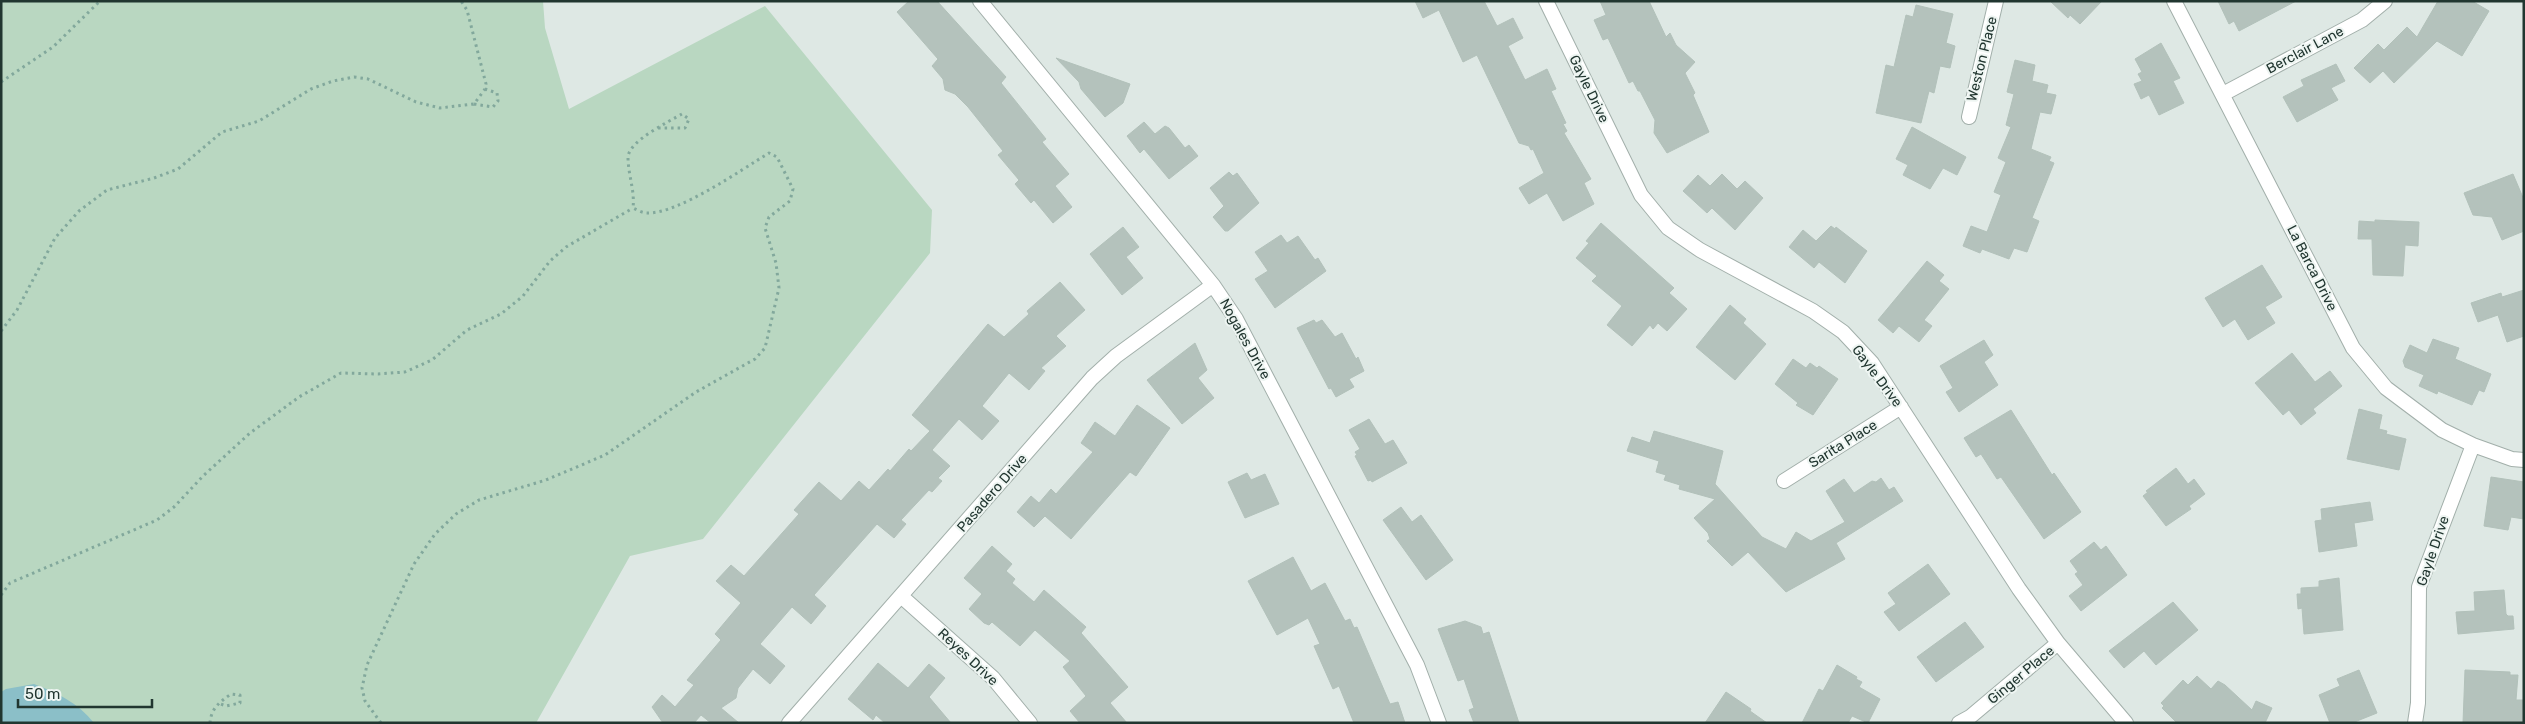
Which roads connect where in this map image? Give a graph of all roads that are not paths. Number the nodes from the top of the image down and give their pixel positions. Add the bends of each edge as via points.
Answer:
1 (980, 1) edge
2 (1546, 1) edge
3 (1996, 1) edge
4 (2174, 1) edge
5 (2385, 1) edge
6 (2223, 94) junction
7 (1968, 116) dead end
8 (1213, 285) junction
9 (1901, 407) junction
10 (2473, 445) junction
11 (2524, 460) edge
12 (1784, 481) dead end
13 (901, 596) junction
14 (2058, 643) junction
15 (790, 723) edge
16 (1030, 723) edge
17 (1439, 723) edge
18 (1959, 723) edge
19 (2126, 723) edge
20 (2415, 723) edge

1 - 8 street, Nogales Drive
2 - 9 street, Gayle Drive via 1641,195 1668,228 1700,250 1813,311 1844,332 1872,363
3 - 7 street, Weston Place
4 - 6 street, La Barca Drive
5 - 6 street, Berclair Lane via 2362,20
6 - 10 street, La Barca Drive via 2353,348 2386,388 2442,430
8 - 13 street, Pasadero Drive via 1116,356 1092,378
8 - 17 street, Nogales Drive via 1236,319 1417,665
9 - 12 street, Sarita Place
9 - 14 street, Gayle Drive via 2019,589
10 - 11 street, La Barca Drive
10 - 20 street, Gayle Drive via 2419,588
13 - 15 street, Pasadero Drive
13 - 16 street, Reyes Drive via 993,678
14 - 18 street, Ginger Place
14 - 19 street, Gayle Drive

